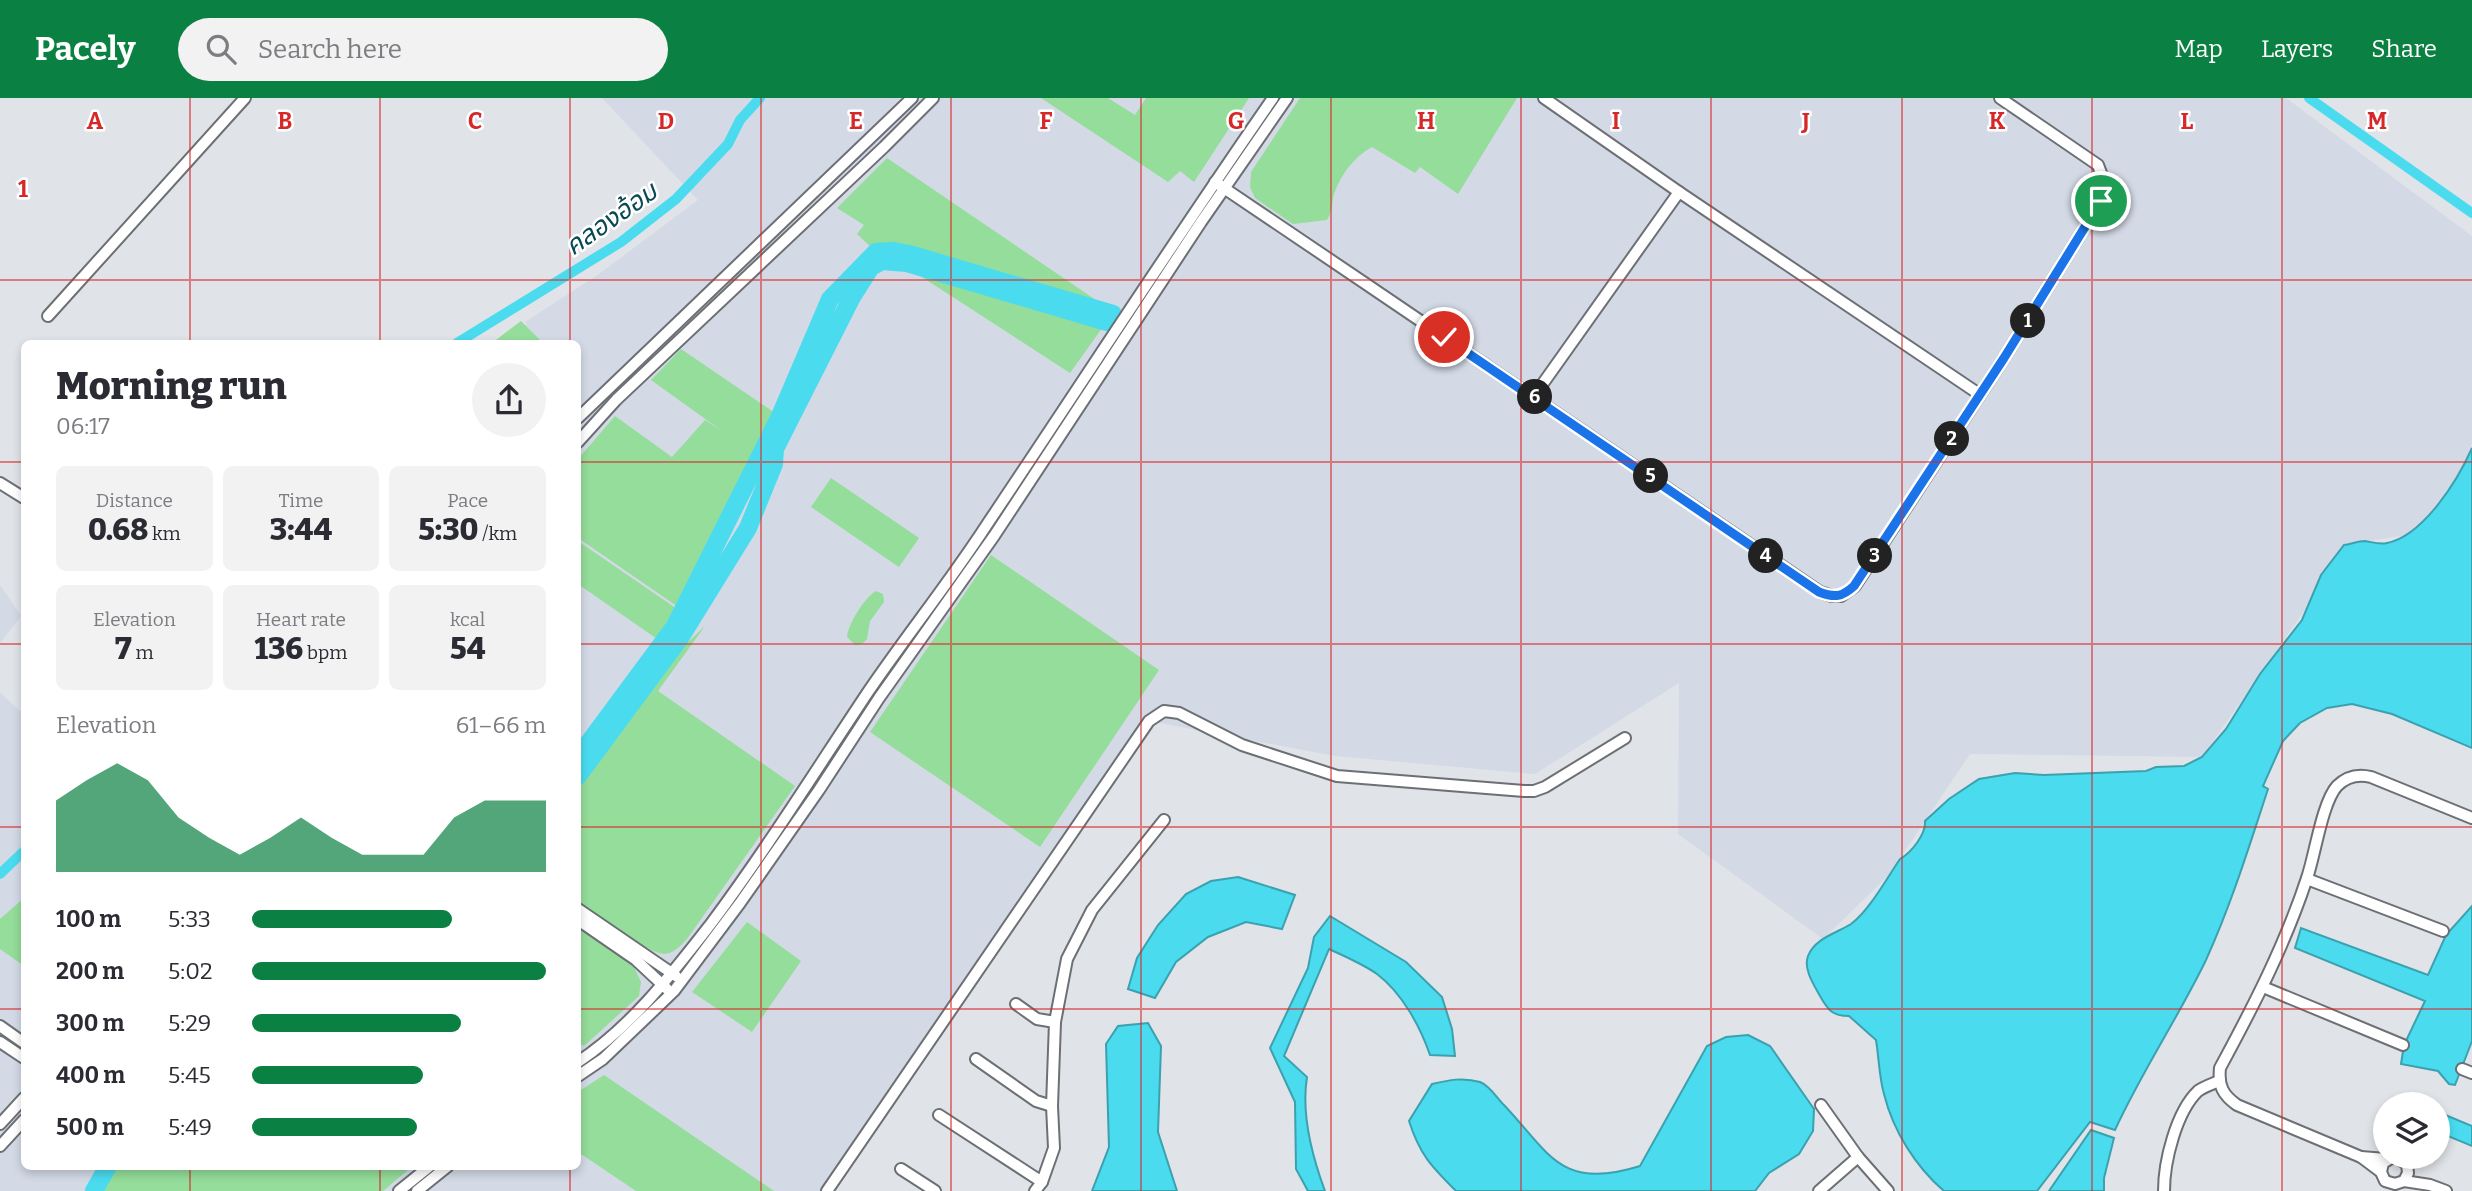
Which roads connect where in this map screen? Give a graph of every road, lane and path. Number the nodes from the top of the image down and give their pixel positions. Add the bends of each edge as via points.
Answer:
1 (245, 98) edge
2 (912, 98) edge
3 (933, 98) edge
4 (1273, 98) edge
5 (1287, 98) edge
6 (1544, 98) edge
7 (2000, 98) edge
8 (1220, 185) junction
9 (1679, 192) junction
10 (48, 316) dead end
11 (1979, 394) junction
12 (1534, 396) junction
13 (581, 415) edge
14 (581, 439) edge
15 (0, 483) edge
16 (21, 496) edge
17 (1625, 738) dead end
18 (2472, 818) edge
19 (1164, 820) dead end
20 (2307, 879) junction
21 (581, 911) edge
22 (581, 922) edge
23 (2443, 931) dead end
24 (677, 977) junction
25 (2263, 987) junction
26 (667, 990) junction
27 (1016, 1004) dead end
28 (1055, 1022) junction
29 (0, 1026) edge
30 (21, 1041) edge
31 (0, 1042) edge
32 (2403, 1045) dead end
33 (21, 1056) edge
34 (976, 1059) dead end
35 (581, 1060) edge
36 (581, 1074) edge
37 (2219, 1081) junction
38 (21, 1101) edge
39 (1821, 1105) dead end
40 (1052, 1106) junction
41 (939, 1115) dead end
42 (21, 1123) edge
43 (0, 1124) edge
44 (0, 1146) edge
45 (1858, 1157) junction
46 (2361, 1157) junction
47 (2373, 1157) edge
48 (901, 1169) dead end
49 (2385, 1169) edge
50 (2408, 1169) edge
51 (2409, 1169) edge
52 (425, 1170) edge
53 (443, 1170) edge
54 (2381, 1175) junction
55 (2402, 1182) junction
56 (2430, 1185) junction
57 (1038, 1187) edge
58 (399, 1191) edge
59 (417, 1191) edge
60 (827, 1191) edge
61 (935, 1191) edge
62 (1819, 1191) edge
63 (1888, 1191) edge
64 (2164, 1191) edge
65 (2383, 1191) edge
66 (2390, 1191) edge
67 (2446, 1191) edge

1 - 10 street
2 - 13 street
3 - 14 street
4 - 8 street
5 - 8 street
6 - 9 street
7 - 11 street via 2098,165 2103,190 2070,255
8 - 12 street
8 - 24 street
9 - 11 street
9 - 12 street
11 - 12 street via 1854,586 1841,596 1819,592
15 - 16 street
17 - 60 street via 1545,788 1524,791 1338,776 1242,745 1179,713 1164,711 1149,721
18 - 20 street via 2371,777 2348,779 2330,797
19 - 28 street via 1091,910 1067,959
20 - 23 street
20 - 25 street
21 - 24 street
22 - 26 street via 636,960
24 - 26 street
25 - 32 street
25 - 37 street via 2220,1068
26 - 35 street
26 - 36 street via 603,1059
27 - 28 street via 1037,1019
28 - 40 street
29 - 30 street
31 - 33 street
34 - 40 street via 1036,1101
37 - 46 street via 2225,1097 2237,1105
37 - 64 street via 2199,1090 2180,1116
38 - 43 street
39 - 45 street
40 - 57 street via 1054,1148
41 - 57 street
42 - 44 street
45 - 62 street
45 - 63 street
46 - 47 street
46 - 54 street
48 - 61 street
49 - 54 street
50 - 55 street
51 - 56 street
52 - 58 street
53 - 59 street
54 - 55 street via 2389,1183
54 - 65 street
55 - 56 street
55 - 66 street
56 - 67 street

